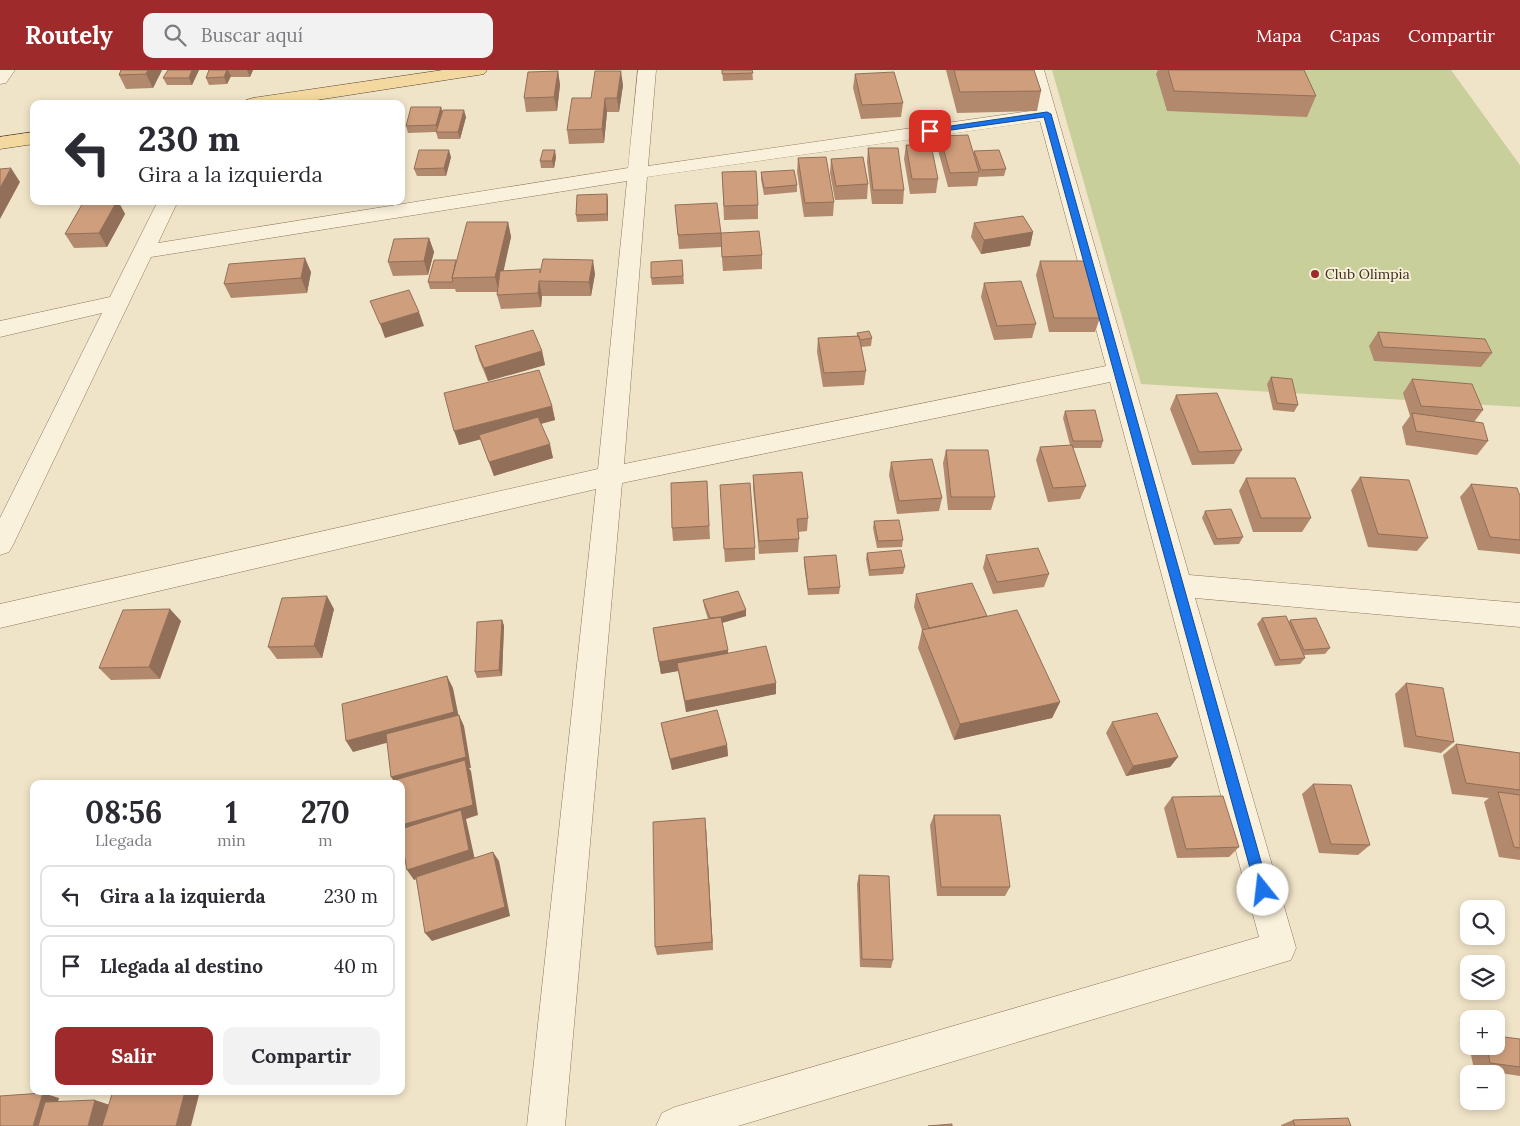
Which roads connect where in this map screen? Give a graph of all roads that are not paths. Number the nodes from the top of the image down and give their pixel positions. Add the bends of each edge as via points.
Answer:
1 (6, 70) edge
2 (478, 70) edge
3 (647, 70) edge
4 (1035, 70) edge
5 (455, 72) edge
6 (0, 79) edge
7 (279, 100) edge
8 (1047, 114) junction
9 (30, 139) edge
10 (0, 143) edge
11 (637, 173) junction
12 (166, 205) edge
13 (143, 252) junction
14 (118, 302) junction
15 (0, 329) edge
16 (1118, 372) junction
17 (610, 476) junction
18 (0, 545) edge
19 (1178, 584) junction
20 (1520, 615) edge
21 (0, 616) edge
22 (546, 1126) edge
23 (675, 1126) edge

1 - 6 street
2 - 5 main road
3 - 11 street
4 - 8 street
5 - 7 main road
8 - 11 street
8 - 16 street
9 - 10 main road
11 - 13 street
11 - 17 street
12 - 13 street
13 - 14 street
14 - 15 street
14 - 18 street
16 - 17 street
16 - 19 street
17 - 21 street
17 - 22 street
19 - 20 street
19 - 23 street via 1279,948

